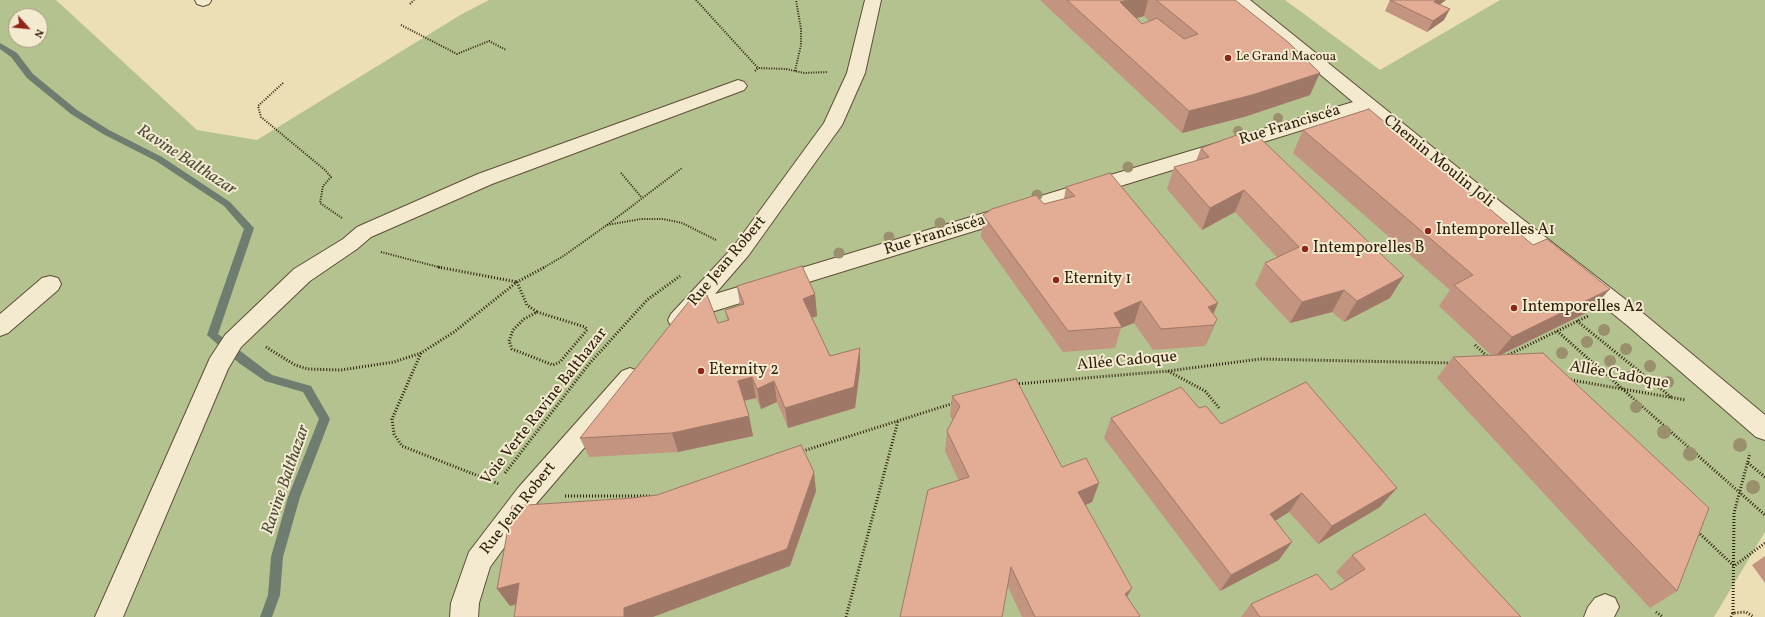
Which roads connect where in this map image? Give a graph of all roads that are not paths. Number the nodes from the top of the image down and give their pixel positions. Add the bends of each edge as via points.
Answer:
1 (873, 0) edge
2 (1240, 0) edge
3 (738, 86) dead end
4 (1366, 104) junction
5 (50, 284) dead end
6 (686, 311) junction
7 (0, 327) edge
8 (667, 335) edge
9 (642, 364) edge
10 (1761, 427) edge
11 (109, 617) edge
12 (464, 617) edge

1 - 6 street, Rue Jean Robert via 856,73 833,125 741,251
2 - 4 street, Chemin Moulin Joli
3 - 11 street via 485,179 357,238 302,274 240,335 218,365
4 - 6 street, Rue Franciscéa
4 - 10 street, Chemin Moulin Joli via 1636,320
5 - 7 street
6 - 8 street, Rue Jean Robert
9 - 12 street, Rue Jean Robert via 527,496 478,561 465,603

